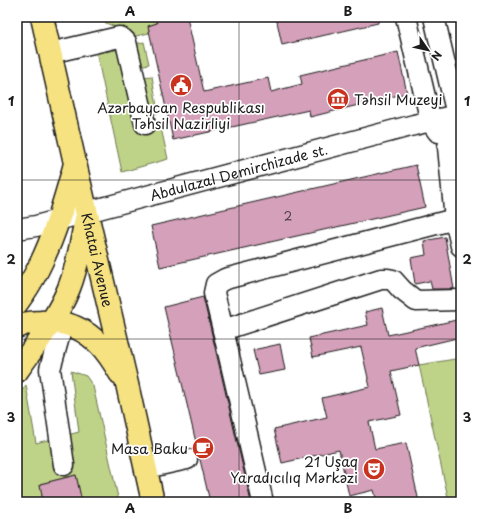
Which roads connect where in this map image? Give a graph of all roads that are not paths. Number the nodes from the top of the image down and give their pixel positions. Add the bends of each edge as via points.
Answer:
1 (42, 17) edge
2 (406, 17) edge
3 (434, 17) edge
4 (50, 52) junction
5 (459, 115) edge
6 (431, 122) junction
7 (145, 124) dead end
8 (448, 147) junction
9 (75, 162) junction
10 (87, 212) junction
11 (458, 219) edge
12 (57, 220) junction
13 (17, 229) edge
14 (461, 246) edge
15 (461, 300) edge
16 (17, 303) edge
17 (58, 322) junction
18 (17, 327) edge
19 (223, 330) junction
20 (17, 370) edge
21 (127, 384) junction
22 (187, 459) dead end
23 (64, 465) dead end
24 (146, 468) junction
25 (153, 502) edge
26 (263, 502) edge

1 - 4 main road, Khatai Avenue
2 - 6 street
3 - 5 street
4 - 7 street via 124,38
4 - 9 main road, Khatai Avenue
5 - 6 street, Abdulazal Demirchizade st.
5 - 8 street
6 - 8 street
6 - 10 street, Abdulazal Demirchizade st.
8 - 11 street
9 - 10 main road, Khatai Avenue
9 - 12 main road
10 - 12 street, Abdulazal Demirchizade st.
10 - 17 main road via 78,259
10 - 21 main road, Khatai Avenue
11 - 14 street
11 - 19 street via 225,279 216,284 214,293
12 - 13 street, Abdulazal Demirchizade st.
12 - 16 main road via 38,270
15 - 19 street via 416,301 393,280 381,279
17 - 18 main road via 32,322
17 - 20 main road
17 - 21 main road via 74,326 101,345
17 - 23 street via 50,369
19 - 26 street
21 - 24 main road, Khatai Avenue
22 - 24 street
24 - 25 main road, Khatai Avenue

